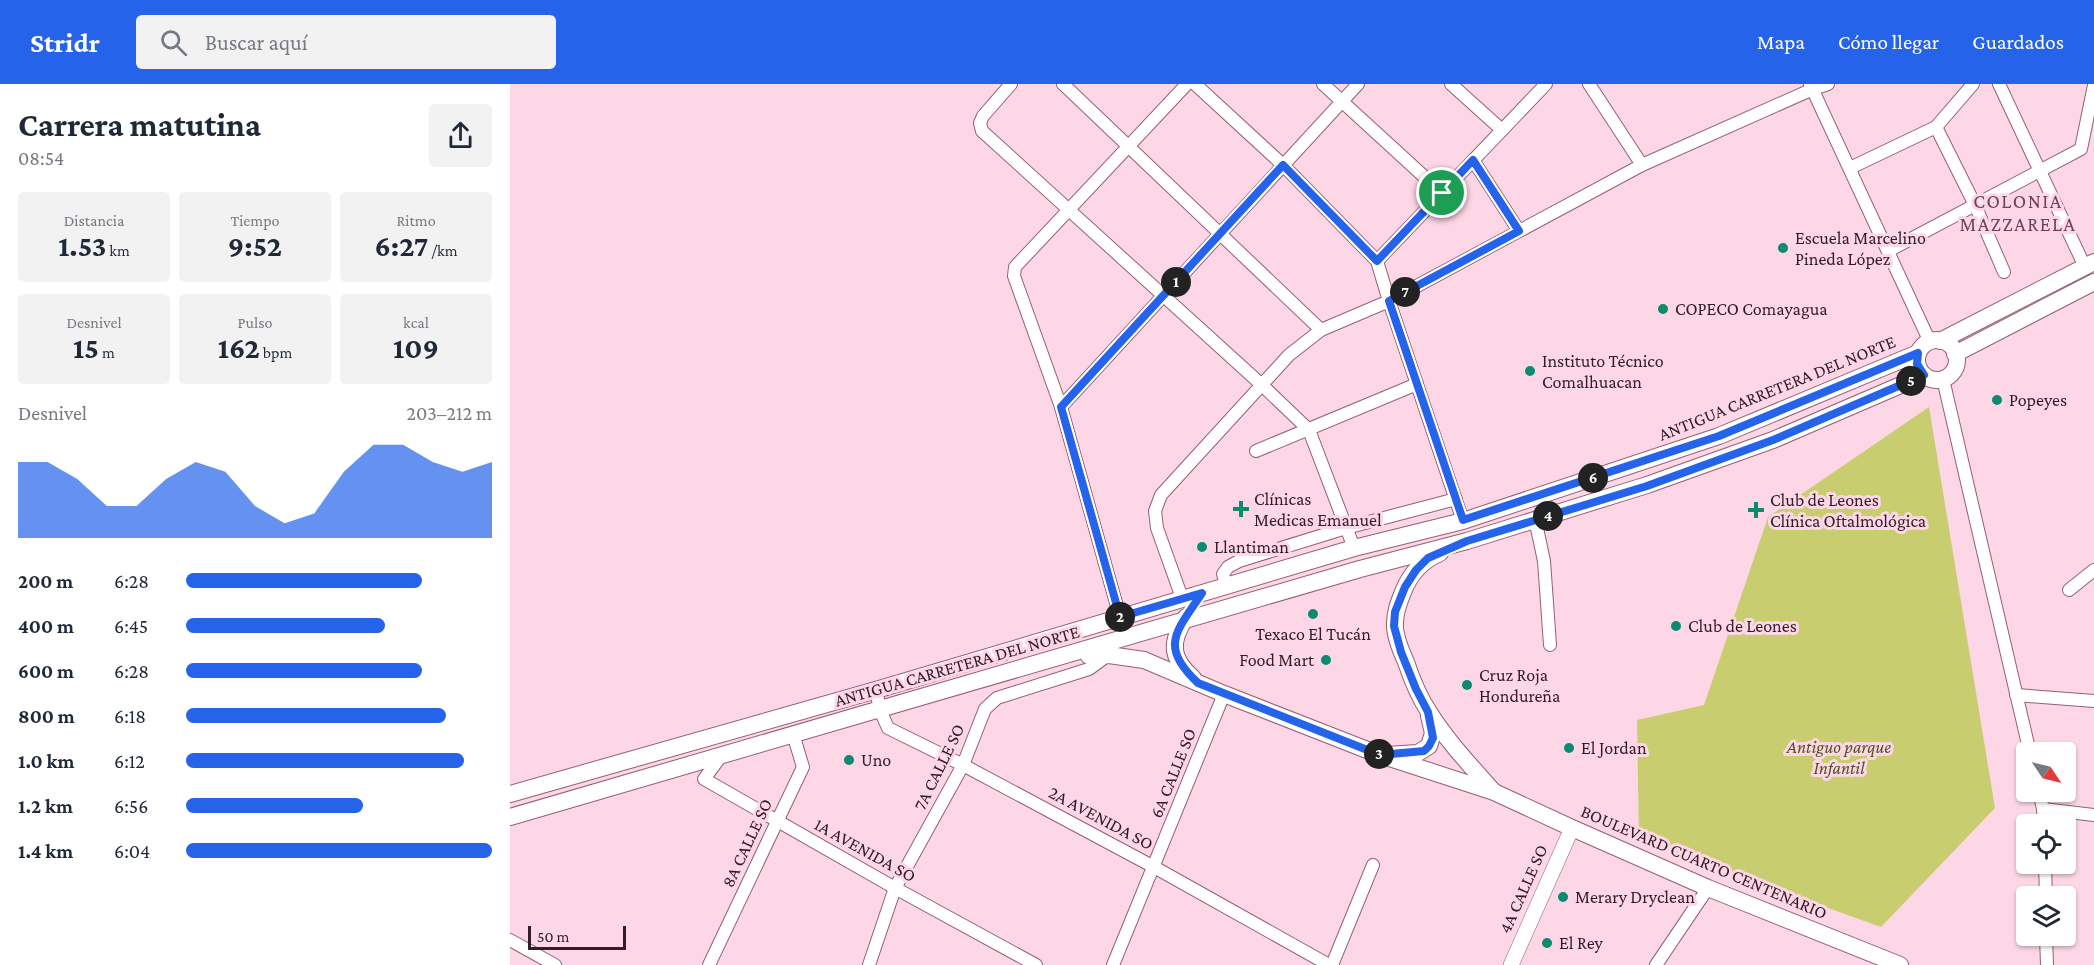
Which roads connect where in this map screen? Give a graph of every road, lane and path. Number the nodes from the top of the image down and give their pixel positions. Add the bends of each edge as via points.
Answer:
1 (1011, 84) edge
2 (1063, 84) edge
3 (1187, 84) edge
4 (1195, 84) edge
5 (1323, 84) edge
6 (1358, 84) edge
7 (1451, 84) edge
8 (1546, 84) edge
9 (1589, 84) edge
10 (1828, 84) edge
11 (1974, 84) edge
12 (1999, 84) edge
13 (2094, 85) edge
14 (1811, 86) edge
15 (1342, 101) junction
16 (1936, 127) junction
17 (1502, 130) junction
18 (1128, 146) junction
19 (1473, 160) junction
20 (1283, 165) junction
21 (1642, 165) junction
22 (1850, 168) junction
23 (2041, 170) junction
24 (1442, 193) junction
25 (1975, 205) junction
26 (1069, 209) junction
27 (1519, 231) junction
28 (1220, 233) junction
29 (1888, 251) junction
30 (1377, 261) junction
31 (2089, 264) edge
32 (2004, 272) dead end
33 (2094, 282) edge
34 (1164, 295) junction
35 (1389, 301) junction
36 (1321, 330) junction
37 (1930, 345) junction
38 (1955, 354) junction
39 (1924, 375) junction
40 (1943, 379) junction
41 (1417, 384) junction
42 (1263, 386) junction
43 (1061, 407) junction
44 (1309, 430) junction
45 (1256, 451) dead end
46 (1456, 499) junction
47 (1535, 519) junction
48 (1463, 520) junction
49 (1346, 528) junction
50 (1467, 541) junction
51 (1354, 548) junction
52 (2094, 570) edge
53 (1226, 585) junction
54 (2069, 590) dead end
55 (1202, 593) junction
56 (1182, 598) junction
57 (1120, 617) junction
58 (1184, 621) junction
59 (1550, 645) dead end
60 (1109, 655) junction
61 (1058, 658) junction
62 (1198, 683) junction
63 (876, 690) junction
64 (1224, 694) junction
65 (2016, 695) junction
66 (2094, 700) edge
67 (880, 710) junction
68 (1428, 712) junction
69 (760, 723) junction
70 (793, 734) junction
71 (2027, 742) edge
72 (722, 755) junction
73 (1380, 755) junction
74 (963, 765) junction
75 (1494, 792) junction
76 (510, 794) edge
77 (2041, 802) edge
78 (2043, 809) junction
79 (2043, 814) edge
80 (2094, 815) edge
81 (510, 817) edge
82 (777, 821) junction
83 (1572, 828) junction
84 (1373, 864) dead end
85 (1154, 867) junction
86 (895, 888) junction
87 (1708, 888) junction
88 (510, 940) edge
89 (2046, 946) edge
90 (555, 965) edge
91 (709, 965) edge
92 (869, 965) edge
93 (1036, 965) edge
94 (1113, 965) edge
95 (1330, 965) edge
96 (1511, 965) edge
97 (1656, 965) edge
98 (1900, 965) edge
99 (2047, 965) edge

1 - 26 street via 983,116 982,131
2 - 18 street
3 - 18 street
4 - 20 street
5 - 15 street
6 - 15 street
7 - 17 street
8 - 17 street
9 - 21 street
10 - 14 street
11 - 16 street
12 - 23 street
13 - 23 street via 2081,149
14 - 21 street
14 - 22 street
15 - 20 street
15 - 24 street
16 - 22 street
16 - 25 street
17 - 19 street
18 - 26 street
18 - 28 street
19 - 24 street
19 - 27 street
20 - 28 street
20 - 30 street
21 - 27 street
22 - 29 street
23 - 25 street
23 - 31 street
24 - 30 street
25 - 29 street
25 - 32 street
26 - 34 street
26 - 43 street via 1015,267 1014,276
27 - 35 street
28 - 34 street
28 - 36 street
29 - 37 street
30 - 35 street
31 - 37 main road, ANTIGUA CARRETERA DEL NORTE
33 - 38 main road
34 - 42 street
34 - 43 street
35 - 36 street
35 - 41 street
36 - 42 street via 1289,355
37 - 38 main road via 1950,345
37 - 39 main road via 1917,364
37 - 48 main road, ANTIGUA CARRETERA DEL NORTE via 1719,436
38 - 40 main road via 1956,366
39 - 40 main road
39 - 47 main road, ANTIGUA CARRETERA DEL NORTE via 1773,440 1647,486
40 - 65 street
41 - 44 street
41 - 46 street
42 - 44 street
42 - 56 street via 1161,495 1155,511 1157,528
43 - 57 street
44 - 45 street
44 - 49 street
46 - 48 street
46 - 49 street
47 - 50 main road, ANTIGUA CARRETERA DEL NORTE
47 - 59 street via 1544,561
48 - 51 main road, ANTIGUA CARRETERA DEL NORTE
49 - 51 street
49 - 53 street via 1239,561 1223,574
50 - 58 main road, ANTIGUA CARRETERA DEL NORTE via 1360,568
50 - 68 main road, BOULEVARD CUARTO CENTENARIO via 1428,558 1405,587 1395,612 1394,626 1401,652
51 - 53 main road, ANTIGUA CARRETERA DEL NORTE
52 - 54 street
53 - 55 main road, ANTIGUA CARRETERA DEL NORTE
55 - 56 main road, ANTIGUA CARRETERA DEL NORTE
55 - 58 main road
56 - 57 main road, ANTIGUA CARRETERA DEL NORTE
57 - 63 main road, ANTIGUA CARRETERA DEL NORTE
58 - 61 main road, ANTIGUA CARRETERA DEL NORTE
58 - 62 main road via 1175,636 1174,653 1182,668
60 - 61 main road, BOULEVARD CUARTO CENTENARIO
60 - 62 main road, BOULEVARD CUARTO CENTENARIO via 1144,660
60 - 74 street, 7A CALLE SO via 1089,669 990,703
61 - 67 main road, ANTIGUA CARRETERA DEL NORTE
62 - 64 main road, BOULEVARD CUARTO CENTENARIO
63 - 67 street, 2A AVENIDA SO
63 - 69 main road, ANTIGUA CARRETERA DEL NORTE
64 - 73 main road, BOULEVARD CUARTO CENTENARIO
64 - 85 street, 6A CALLE SO
65 - 66 street
65 - 71 street
67 - 70 main road, ANTIGUA CARRETERA DEL NORTE
67 - 74 street, 2A AVENIDA SO via 888,728
68 - 73 main road via 1433,733 1429,746 1418,753
68 - 75 main road, BOULEVARD CUARTO CENTENARIO
69 - 72 main road
69 - 76 main road, ANTIGUA CARRETERA DEL NORTE
70 - 72 main road, ANTIGUA CARRETERA DEL NORTE
70 - 82 street, 8A CALLE SO via 803,766
72 - 81 main road, ANTIGUA CARRETERA DEL NORTE
72 - 82 street, 1A AVENIDA SO via 704,779
73 - 75 main road, BOULEVARD CUARTO CENTENARIO
74 - 85 street, 2A AVENIDA SO
74 - 86 street, 7A CALLE SO
75 - 83 main road, BOULEVARD CUARTO CENTENARIO
77 - 78 street
78 - 79 street
78 - 80 street
82 - 86 street, 1A AVENIDA SO
82 - 91 street, 8A CALLE SO
83 - 87 main road, BOULEVARD CUARTO CENTENARIO
83 - 96 street, 4A CALLE SO
84 - 95 street
85 - 94 street, 6A CALLE SO
85 - 95 street, 2A AVENIDA SO
86 - 92 street, 7A CALLE SO
86 - 93 street, 1A AVENIDA SO
87 - 97 street
87 - 98 main road, BOULEVARD CUARTO CENTENARIO
88 - 90 street
89 - 99 street

